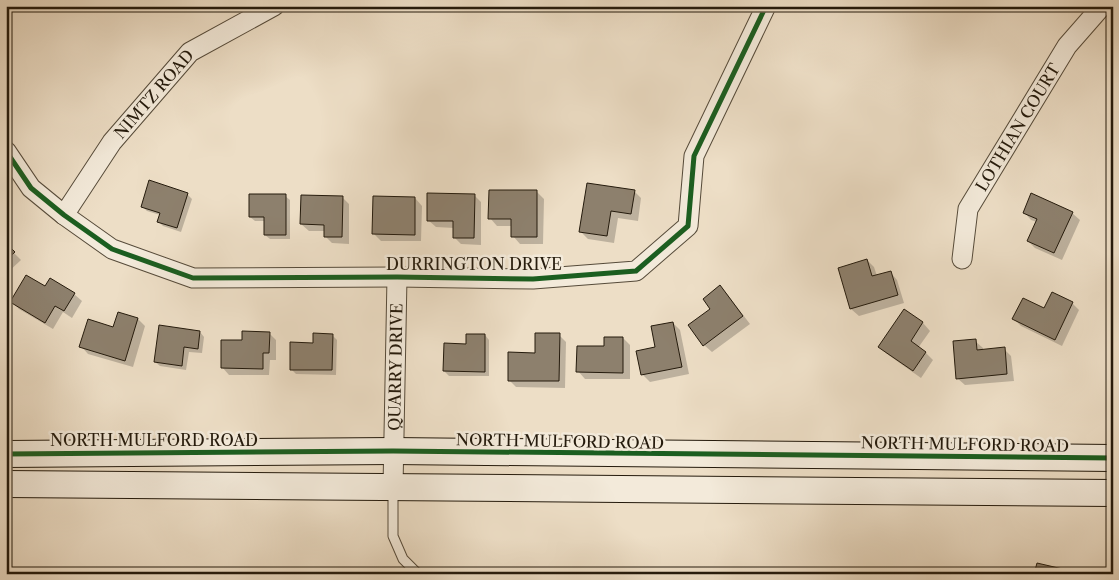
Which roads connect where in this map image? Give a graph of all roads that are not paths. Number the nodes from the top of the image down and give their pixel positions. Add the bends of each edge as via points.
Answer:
1 (274, 6) edge
2 (766, 6) edge
3 (1102, 6) edge
4 (6, 151) edge
5 (64, 215) junction
6 (962, 260) dead end
7 (397, 278) junction
8 (393, 452) junction
9 (6, 454) edge
10 (1113, 458) edge
11 (6, 484) edge
12 (393, 487) junction
13 (1113, 493) edge
14 (418, 574) edge

1 - 5 street, NIMTZ ROAD via 190,52 112,142
2 - 7 street, DURRINGTON DRIVE via 694,156 688,226 636,271 534,279
3 - 6 street, LOTHIAN COURT via 1067,46 968,209
4 - 5 street, DURRINGTON DRIVE via 31,188
5 - 7 street, DURRINGTON DRIVE via 112,249 194,278
7 - 8 street, QUARRY DRIVE
8 - 9 street, NORTH MULFORD ROAD
8 - 10 street, NORTH MULFORD ROAD
8 - 12 street, QUARRY DRIVE
11 - 12 street
12 - 13 street
12 - 14 lane via 393,536 403,559

